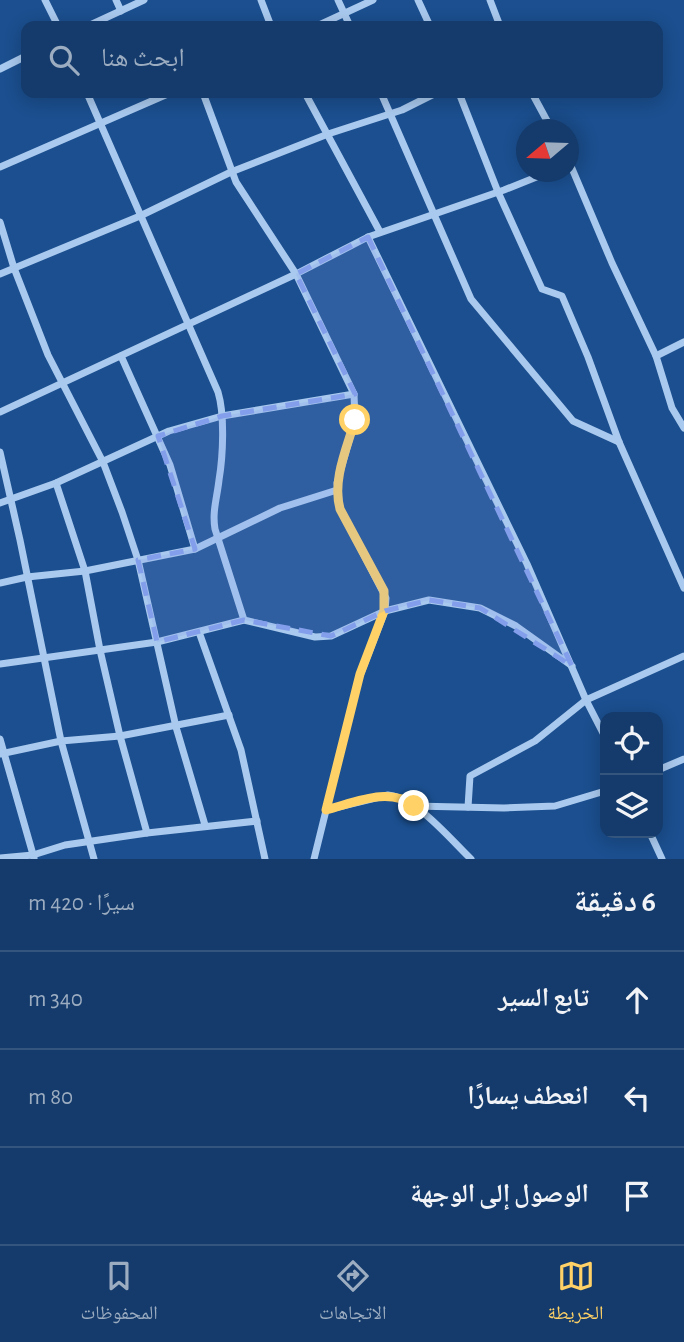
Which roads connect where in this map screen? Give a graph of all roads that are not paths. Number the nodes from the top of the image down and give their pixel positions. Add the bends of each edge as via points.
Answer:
1 (46, 0) edge
2 (116, 0) edge
3 (144, 0) edge
4 (261, 0) edge
5 (338, 0) edge
6 (373, 0) edge
7 (418, 0) edge
8 (490, 0) edge
9 (121, 11) junction
10 (345, 14) junction
11 (56, 21) edge
12 (99, 21) edge
13 (269, 21) edge
14 (329, 21) edge
15 (348, 21) edge
16 (428, 21) edge
17 (498, 21) edge
18 (21, 58) edge
19 (0, 69) edge
20 (89, 98) edge
21 (159, 98) edge
22 (206, 98) edge
23 (308, 98) edge
24 (383, 98) edge
25 (425, 98) edge
26 (461, 98) edge
27 (535, 98) edge
28 (391, 114) junction
29 (546, 119) edge
30 (100, 124) junction
31 (328, 134) junction
32 (0, 167) edge
33 (231, 172) junction
34 (524, 182) edge
35 (578, 182) edge
36 (498, 192) junction
37 (434, 214) junction
38 (140, 216) junction
39 (0, 222) edge
40 (380, 232) junction
41 (368, 237) junction
42 (14, 268) junction
43 (0, 274) edge
44 (296, 274) junction
45 (189, 323) junction
46 (684, 342) edge
47 (121, 356) junction
48 (656, 356) junction
49 (61, 383) junction
50 (354, 394) junction
51 (0, 412) edge
52 (222, 416) junction
53 (684, 428) edge
54 (158, 436) junction
55 (619, 442) junction
56 (0, 452) edge
57 (103, 462) junction
58 (56, 483) junction
59 (337, 490) junction
60 (11, 499) junction
61 (0, 503) edge
62 (218, 540) junction
63 (195, 549) junction
64 (138, 560) junction
65 (681, 570) edge
66 (85, 571) junction
67 (27, 576) junction
68 (0, 583) edge
69 (684, 588) edge
70 (384, 611) junction
71 (244, 620) junction
72 (199, 632) junction
73 (157, 642) junction
74 (100, 650) junction
75 (684, 656) edge
76 (43, 658) junction
77 (0, 664) edge
78 (572, 666) junction
79 (586, 700) junction
80 (229, 715) junction
81 (176, 727) junction
82 (600, 727) edge
83 (120, 736) junction
84 (0, 739) edge
85 (61, 741) junction
86 (2, 754) edge
87 (683, 761) edge
88 (663, 768) edge
89 (600, 792) edge
90 (414, 806) junction
91 (468, 807) junction
92 (326, 810) junction
93 (257, 821) junction
94 (205, 825) junction
95 (146, 833) junction
96 (652, 838) edge
97 (89, 843) junction
98 (33, 857) edge
99 (0, 858) edge
100 (94, 859) edge
101 (265, 859) edge
102 (314, 859) edge
103 (471, 859) edge
104 (662, 859) edge

1 - 11 street
2 - 9 street
3 - 9 street
4 - 13 street
5 - 10 street
6 - 10 street
7 - 16 street
8 - 17 street
9 - 12 street
10 - 14 street
10 - 15 street
18 - 19 street
20 - 30 street
21 - 30 street
22 - 33 street
23 - 31 street
24 - 28 street
25 - 28 street
26 - 36 street
27 - 29 street
28 - 31 street
28 - 37 street
30 - 32 street
30 - 38 street
31 - 33 street
31 - 40 street
33 - 38 street
33 - 44 street
34 - 36 street
35 - 48 street
36 - 37 street
36 - 55 street via 542,289 562,296
37 - 40 street
37 - 55 street via 471,299 573,421
38 - 42 street
38 - 45 street
39 - 42 street
40 - 41 street
41 - 44 street
41 - 78 street
42 - 43 street
42 - 49 street
44 - 45 street
44 - 50 street
45 - 47 street
45 - 52 street via 218,392
46 - 48 street
47 - 49 street
47 - 54 street
48 - 53 street
49 - 51 street
49 - 57 street
50 - 52 street
50 - 59 street via 355,420
52 - 54 street
52 - 62 street via 220,478 212,514
54 - 57 street
54 - 63 street
55 - 65 street
56 - 60 street
57 - 58 street
57 - 64 street
58 - 60 street
58 - 66 street
59 - 62 street via 288,504
59 - 70 street via 340,509 384,591
60 - 61 street
60 - 67 street
62 - 63 street
62 - 71 street
63 - 64 street
64 - 66 street
64 - 73 street
65 - 69 street
66 - 67 street
66 - 74 street
67 - 68 street
67 - 76 street
70 - 71 street via 324,637
70 - 78 street via 429,600 480,608 516,626
70 - 92 street via 360,674
71 - 72 street
72 - 73 street
72 - 80 street
73 - 74 street
73 - 81 street
74 - 76 street
74 - 83 street
75 - 79 street
76 - 77 street
76 - 85 street
78 - 79 street
79 - 82 street
79 - 91 street via 535,741 470,776
80 - 81 street
80 - 93 street
81 - 83 street
81 - 94 street
83 - 85 street
83 - 95 street
84 - 86 street
85 - 86 street
85 - 97 street
86 - 98 street
87 - 88 street
89 - 91 street via 555,806
90 - 91 street
90 - 92 street via 388,795
90 - 103 street
92 - 102 street
93 - 94 street
93 - 101 street
94 - 95 street
95 - 97 street
96 - 104 street
97 - 98 street via 65,845
97 - 100 street
98 - 99 street

